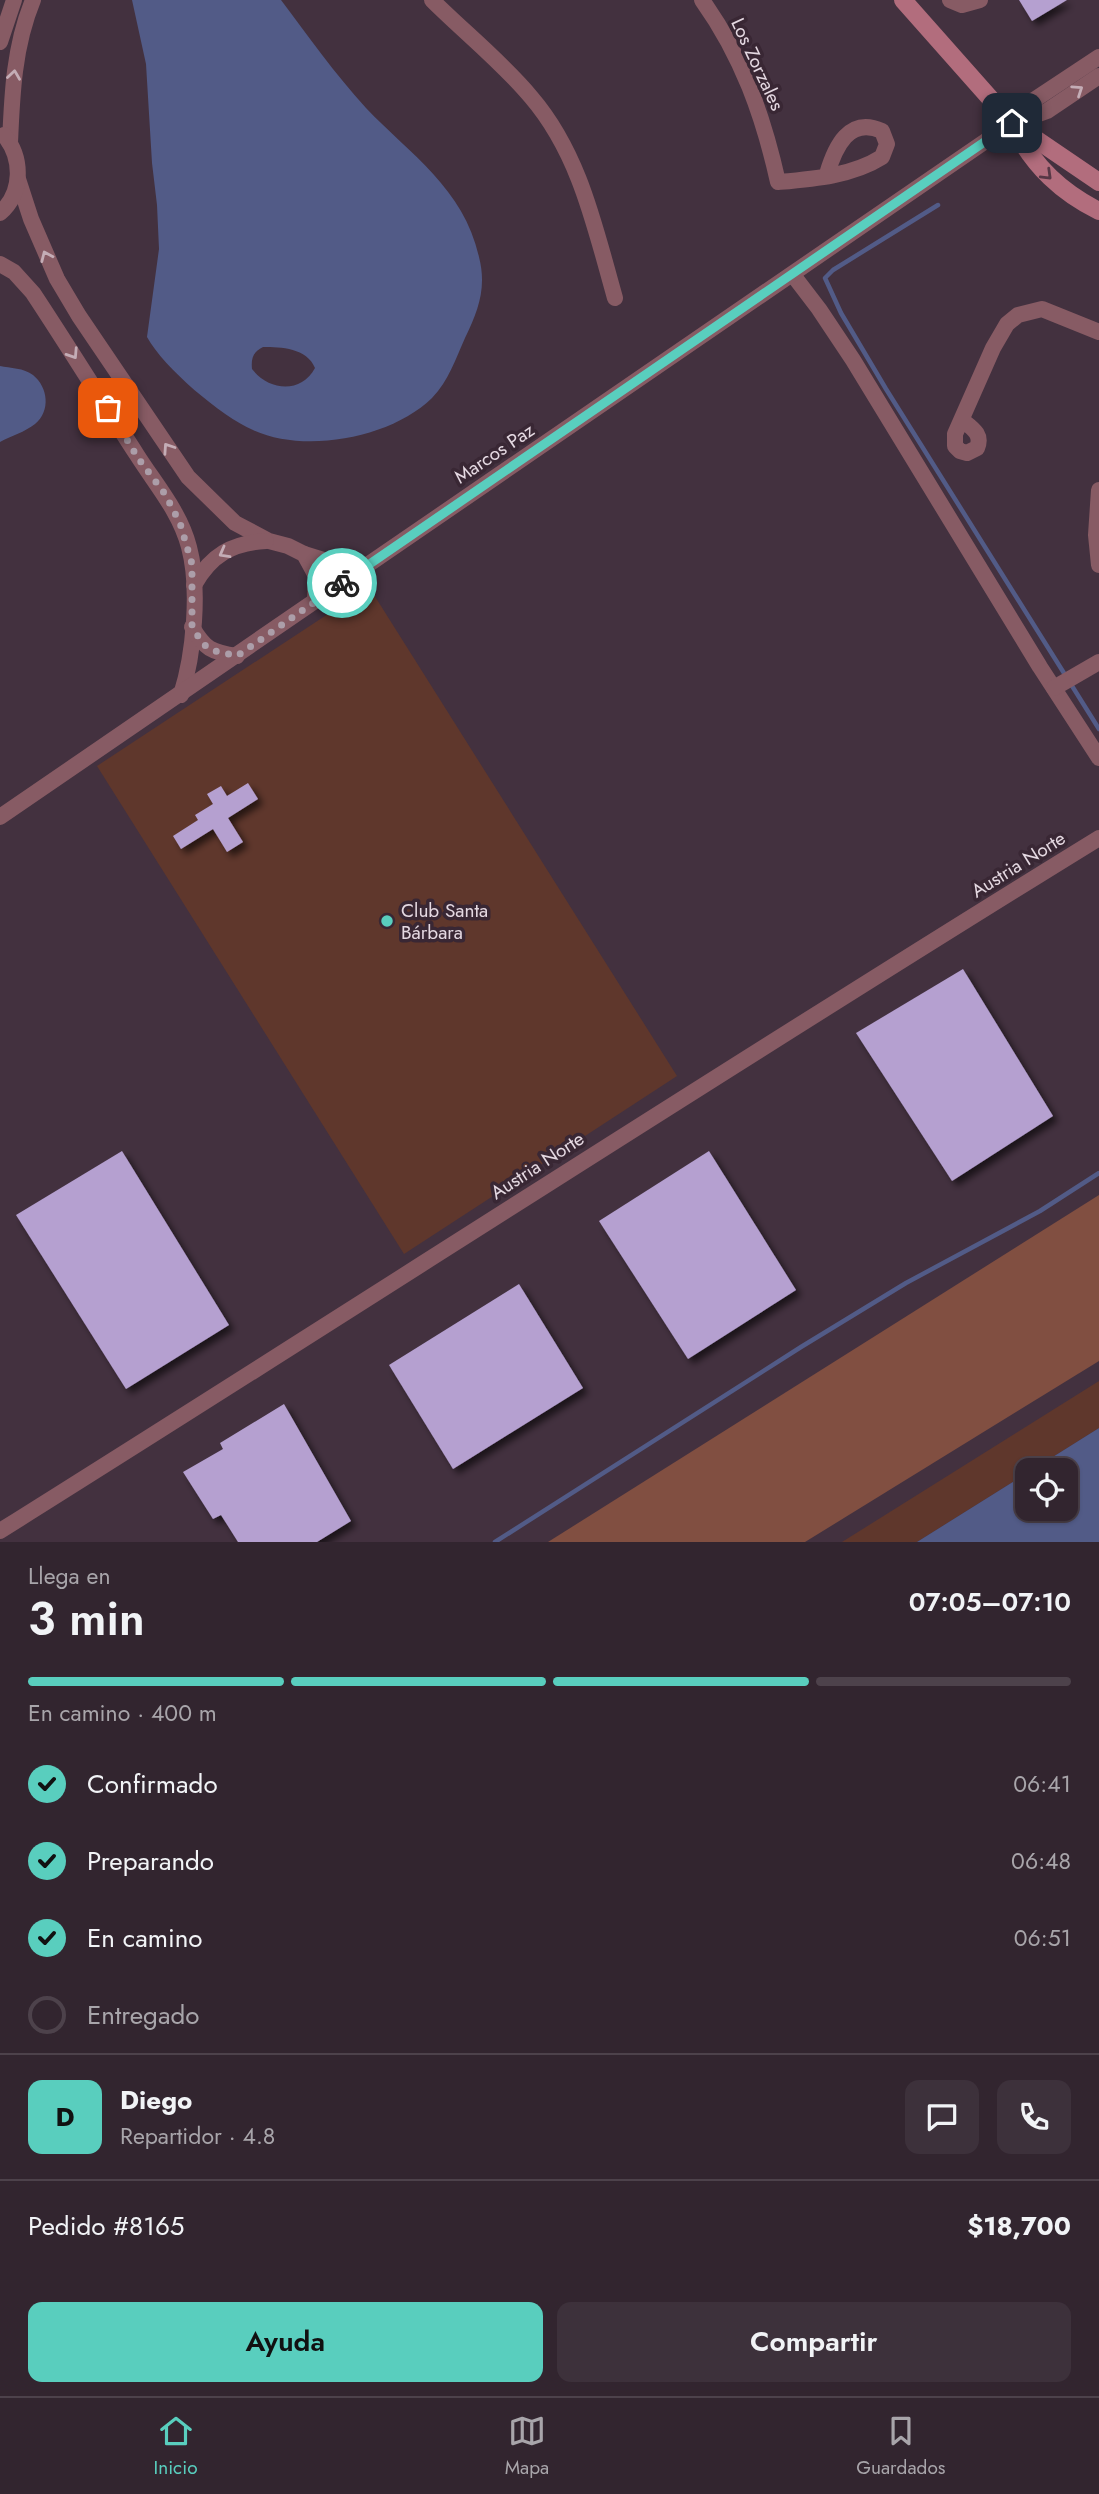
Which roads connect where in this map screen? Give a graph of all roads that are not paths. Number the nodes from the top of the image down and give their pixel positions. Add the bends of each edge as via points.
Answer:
1 (14, 0) edge
2 (33, 0) edge
3 (432, 0) edge
4 (702, 0) edge
5 (903, 0) edge
6 (950, 0) edge
7 (981, 0) edge
8 (0, 41) edge
9 (1099, 57) edge
10 (1099, 76) edge
11 (1012, 123) junction
12 (5, 137) edge
13 (827, 174) dead end
14 (18, 179) junction
15 (1099, 182) edge
16 (1099, 211) edge
17 (0, 213) edge
18 (0, 264) edge
19 (793, 275) junction
20 (615, 298) dead end
21 (1099, 332) edge
22 (962, 420) dead end
23 (1099, 490) edge
24 (269, 541) junction
25 (304, 554) junction
26 (367, 565) junction
27 (1099, 565) edge
28 (194, 586) junction
29 (315, 601) junction
30 (192, 626) junction
31 (237, 656) junction
32 (1099, 662) edge
33 (1063, 683) junction
34 (180, 695) junction
35 (1099, 758) edge
36 (0, 817) edge
37 (1099, 838) edge
38 (0, 1531) edge

1 - 8 street
12 -> 2 street via 17,57
3 - 20 street via 532,98 562,142 586,199
4 - 13 street, Los Zorzales via 754,97 778,182
5 - 11 street
6 - 7 street via 962,5
9 - 11 street via 1031,102
11 -> 10 street via 1047,111
11 - 15 street
11 -> 16 street via 1046,175 1072,197
11 - 19 street, Marcos Paz
12 - 14 street via 17,160
14 - 17 street
24 -> 14 street via 235,523 180,466 57,279
18 -> 28 street via 33,293 165,494 189,546
19 - 26 street, Marcos Paz
19 - 33 street
21 - 22 street via 1042,309 1018,315 993,348
23 - 27 street
24 - 25 street
24 -> 28 street via 229,549 204,567
25 - 26 street via 336,565
25 - 29 street via 316,576
26 - 29 street, Marcos Paz
28 - 30 street
29 - 31 street, Marcos Paz
30 - 31 street via 211,650
30 - 34 street via 190,665
31 - 34 street, Marcos Paz
32 - 33 street
33 - 35 street
34 - 36 street, Marcos Paz
37 - 38 street, Austria Norte

